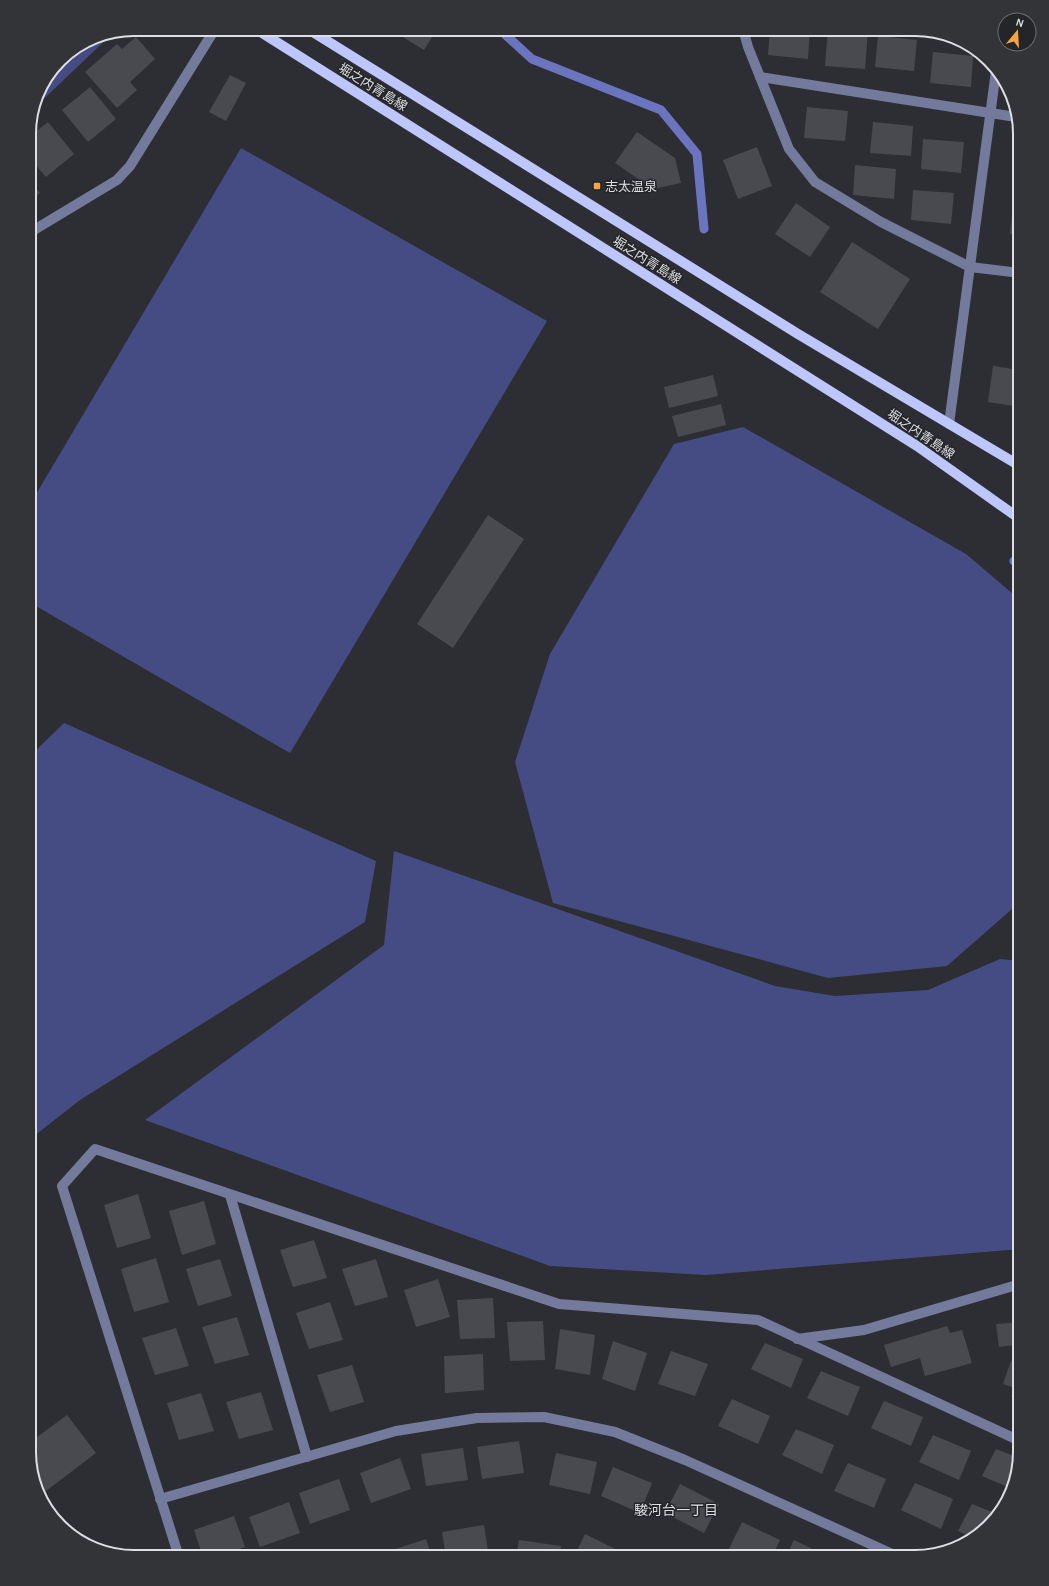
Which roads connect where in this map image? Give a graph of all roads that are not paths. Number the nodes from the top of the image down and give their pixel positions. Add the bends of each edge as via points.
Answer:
1 (211, 36) edge
2 (267, 36) edge
3 (319, 36) edge
4 (745, 36) edge
5 (760, 77) junction
6 (995, 77) edge
7 (990, 114) junction
8 (1011, 116) edge
9 (36, 230) edge
10 (970, 267) junction
11 (1013, 272) edge
12 (950, 424) junction
13 (1013, 462) edge
14 (1013, 514) edge
15 (230, 1195) junction
16 (1013, 1286) edge
17 (797, 1338) junction
18 (1013, 1438) edge
19 (307, 1457) junction
20 (160, 1499) junction
21 (177, 1550) edge
22 (884, 1550) edge

1 - 9 street via 130,166 117,180
2 - 14 main road, 堀之内青島線 via 918,446
3 - 12 main road, 堀之内青島線 via 798,334
4 - 5 street
5 - 7 street
5 - 10 street via 789,149 815,182 881,222
6 - 7 street
7 - 8 street
7 - 10 street
10 - 11 street
10 - 12 street
12 - 13 main road, 堀之内青島線
15 - 17 street via 559,1304 758,1320
15 - 19 street
15 - 20 street via 94,1149 62,1186
16 - 17 street via 864,1330
17 - 18 street
19 - 20 street
19 - 22 street via 396,1431 477,1418 544,1417 615,1432 685,1460
20 - 21 street

